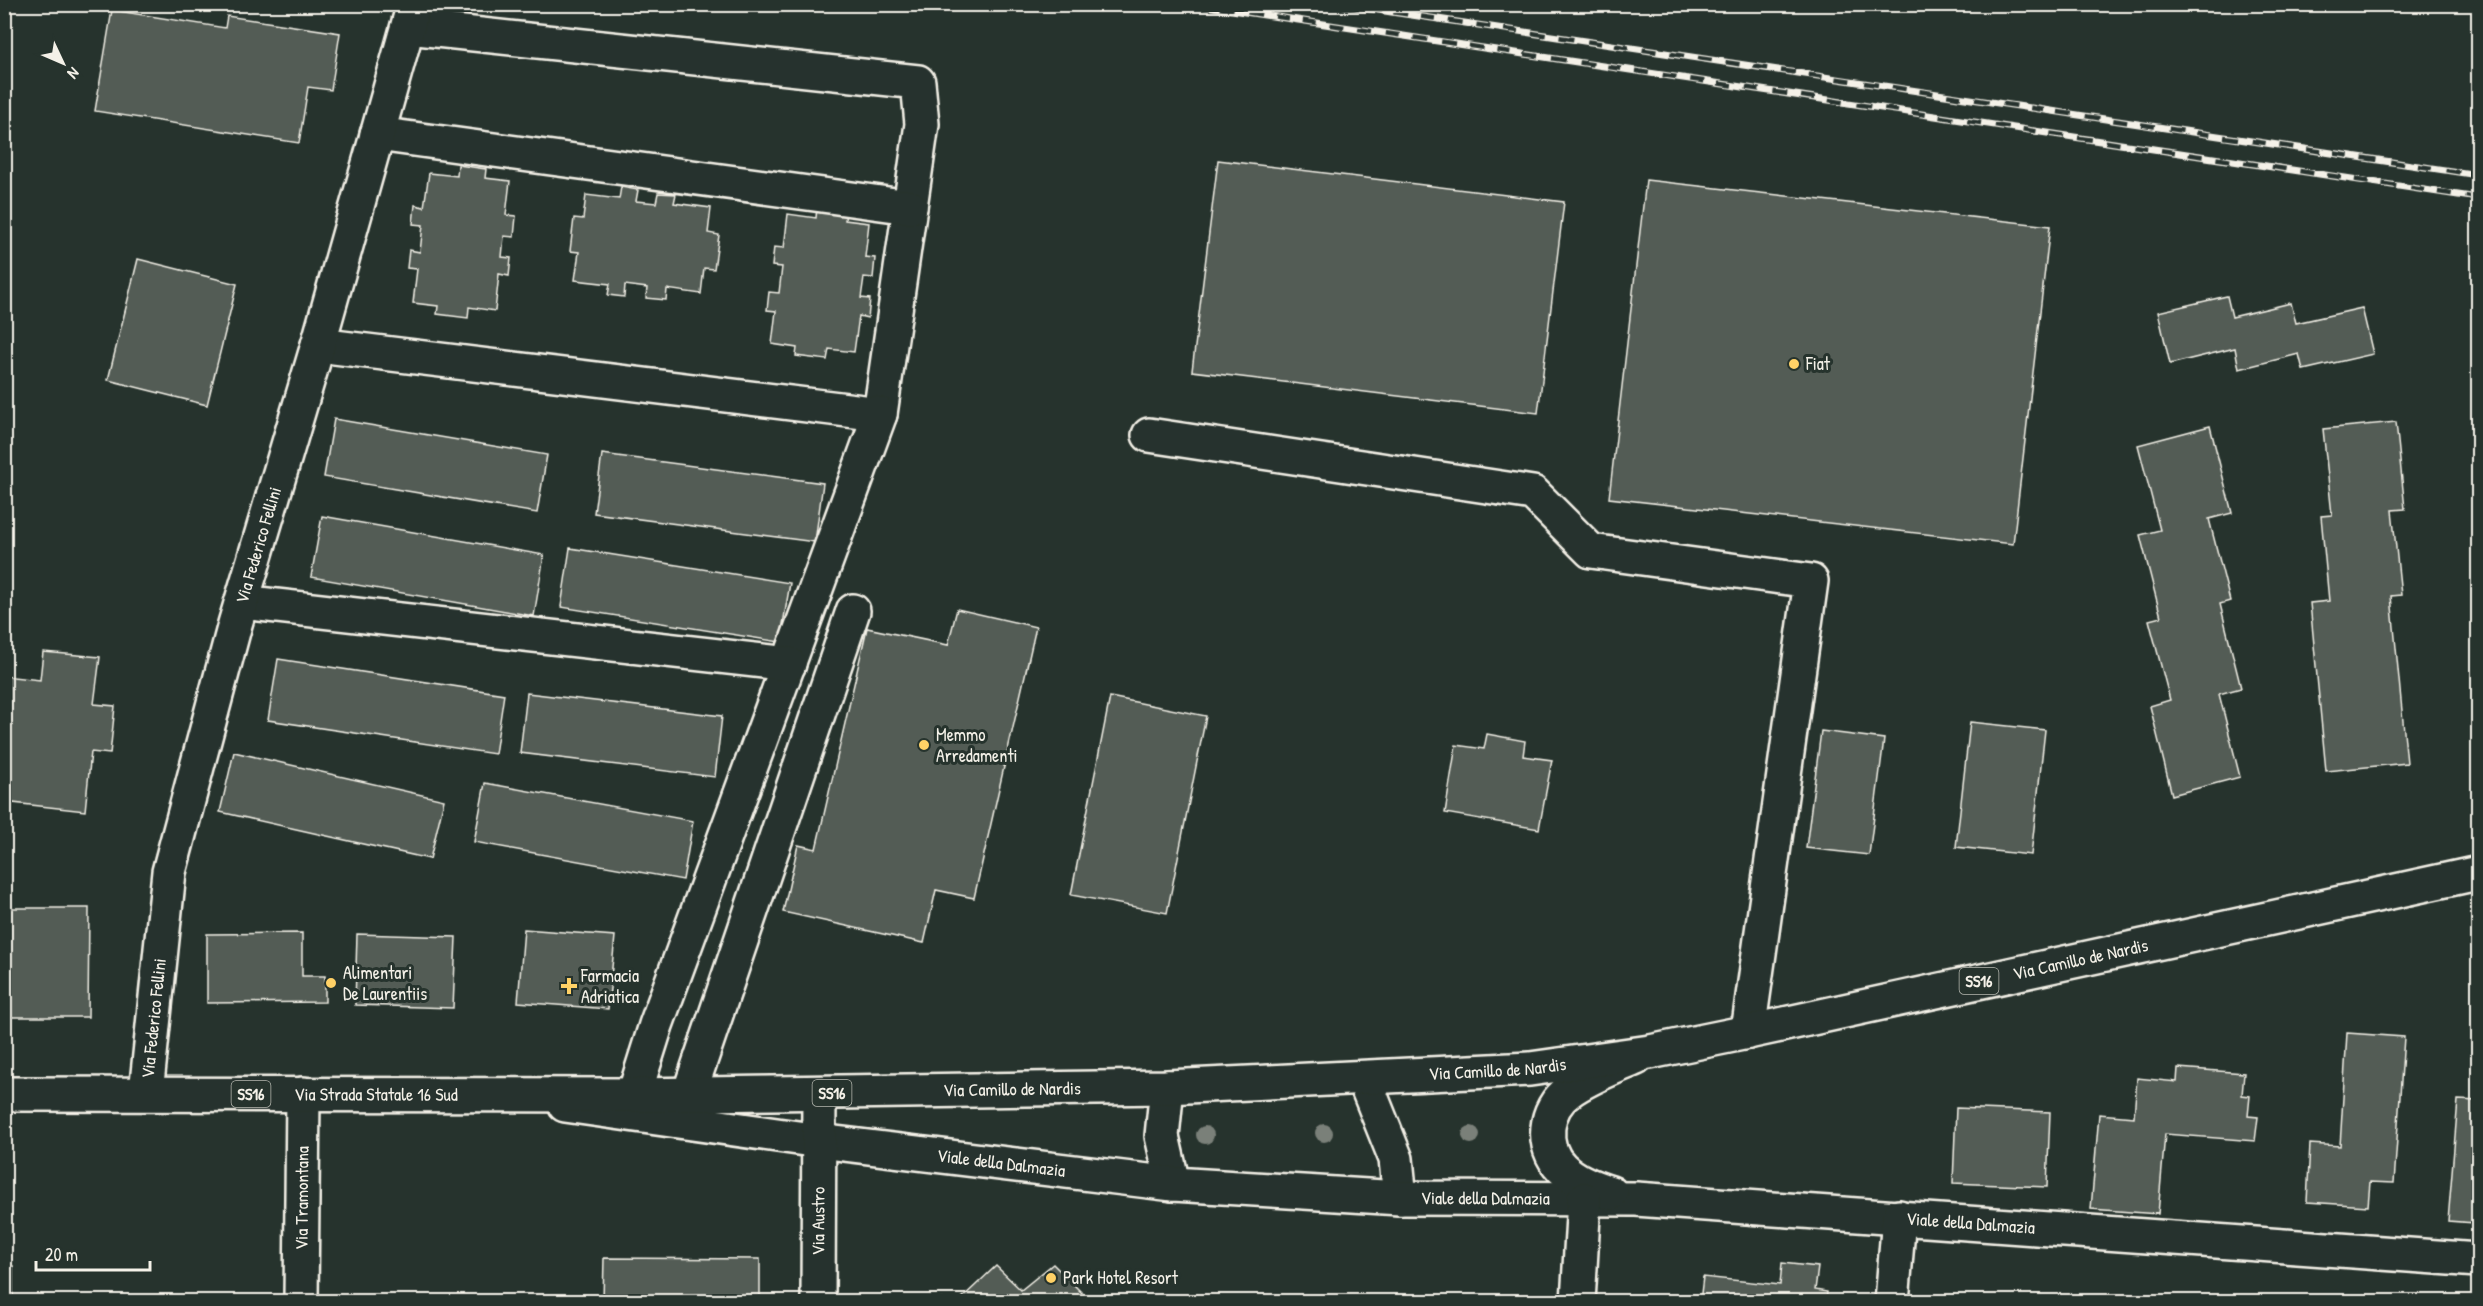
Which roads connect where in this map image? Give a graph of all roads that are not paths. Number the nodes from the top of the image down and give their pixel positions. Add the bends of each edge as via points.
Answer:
1 (411, 16) edge
2 (378, 134) junction
3 (910, 207) junction
4 (318, 345) junction
5 (880, 414) junction
6 (1149, 435) dead end
7 (242, 603) junction
8 (853, 611) dead end
9 (789, 664) junction
10 (2478, 873) edge
11 (1748, 1032) junction
12 (1650, 1052) junction
13 (1364, 1079) junction
14 (1167, 1088) junction
15 (4, 1094) edge
16 (146, 1094) junction
17 (303, 1094) junction
18 (689, 1094) junction
19 (819, 1094) junction
20 (634, 1095) junction
21 (497, 1096) junction
22 (819, 1141) junction
23 (1173, 1184) junction
24 (1400, 1197) junction
25 (1584, 1199) junction
26 (1636, 1199) junction
27 (1899, 1217) junction
28 (2478, 1260) edge
29 (301, 1302) edge
30 (818, 1302) edge
31 (1578, 1302) edge
32 (1892, 1302) edge

1 - 2 street, Via Federico Fellini
1 - 3 street via 918,82 922,124
2 - 3 street
2 - 4 street, Via Federico Fellini
3 - 5 street
4 - 5 street
4 - 7 street, Via Federico Fellini
5 - 9 street
6 - 11 street via 1533,493 1591,551 1810,581
7 - 9 street
7 - 16 street, Via Federico Fellini via 169,872
8 - 18 street
9 - 20 street
10 - 11 street, Via Camillo de Nardis / SS16
11 - 12 street, Via Camillo de Nardis / SS16
12 - 13 street, Via Camillo de Nardis / SS16 via 1530,1069
12 - 26 street via 1569,1091 1550,1114 1547,1134 1560,1167 1575,1179
13 - 14 street, Via Camillo de Nardis / SS16
13 - 24 street via 1396,1159
14 - 19 street, Via Camillo de Nardis / SS16
14 - 23 street via 1162,1136
15 - 16 street, Via Strada Statale 16 Sud / SS16
16 - 17 street, Via Strada Statale 16 Sud / SS16
17 - 21 street, Via Strada Statale 16 Sud / SS16
17 - 29 street, Via Tramontana
18 - 19 street, Via Camillo de Nardis / SS16
18 - 20 street, Via Camillo de Nardis / SS16
19 - 22 street, Via Austro
20 - 21 street, Via Camillo de Nardis / SS16
21 - 22 street, Viale della Dalmazia
22 - 23 street, Viale della Dalmazia
22 - 30 street, Via Austro
23 - 24 street, Viale della Dalmazia
24 - 25 street, Viale della Dalmazia
25 - 26 street, Viale della Dalmazia
25 - 31 street
26 - 27 street, Viale della Dalmazia
27 - 28 street, Viale della Dalmazia
27 - 32 street

